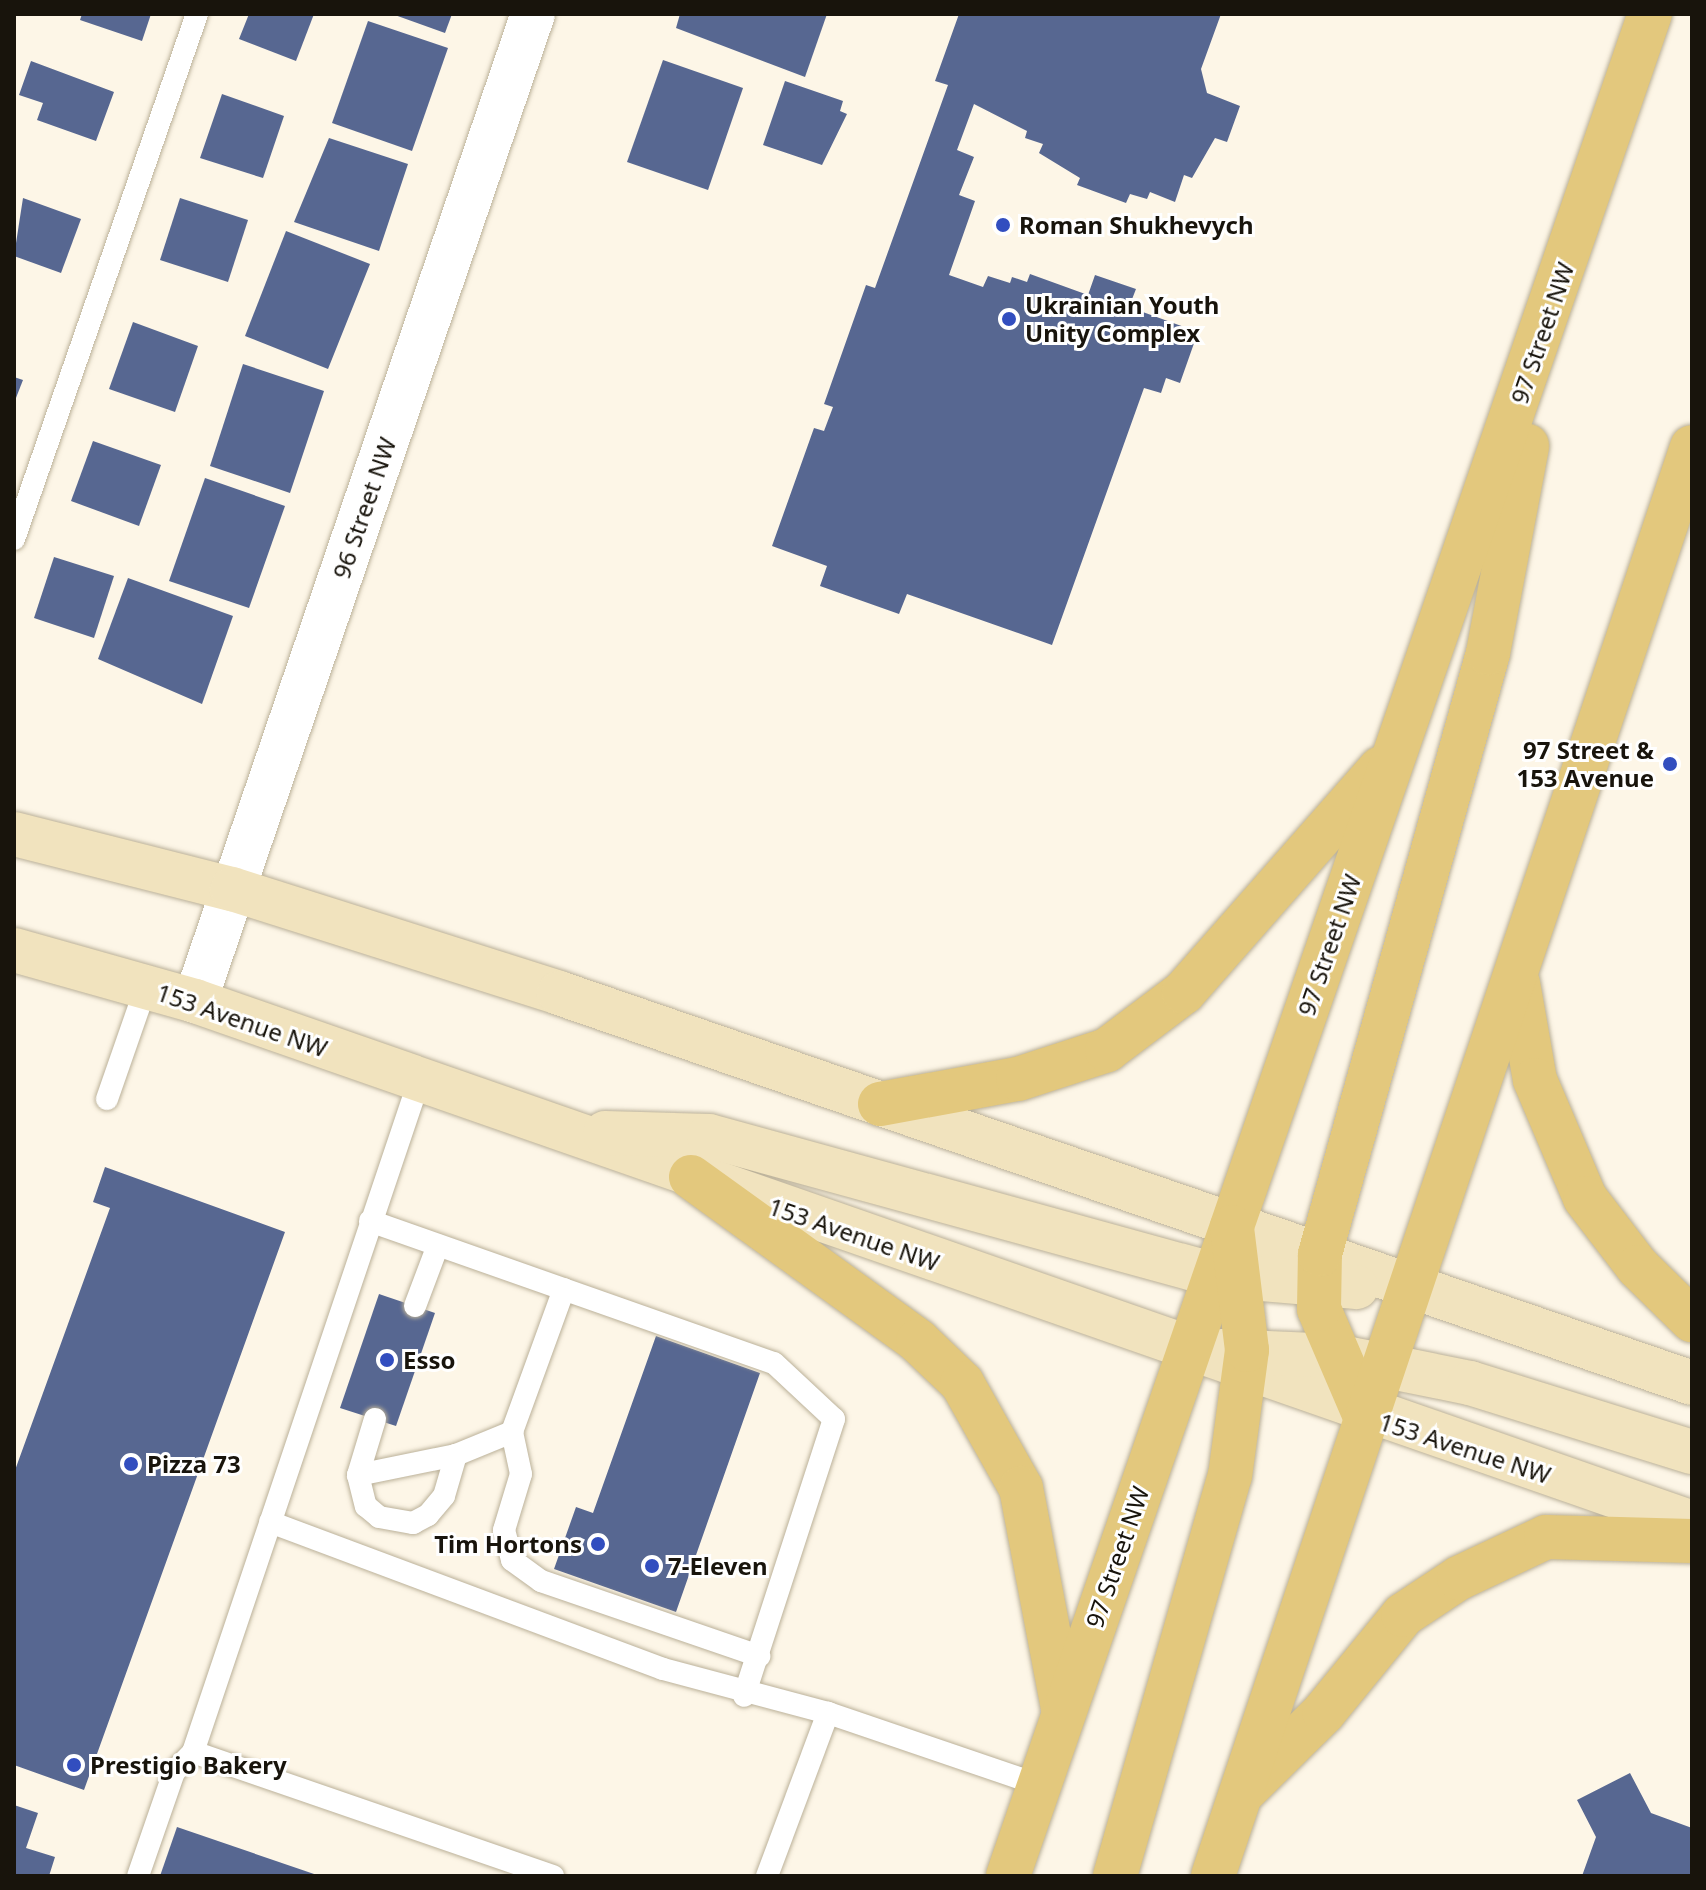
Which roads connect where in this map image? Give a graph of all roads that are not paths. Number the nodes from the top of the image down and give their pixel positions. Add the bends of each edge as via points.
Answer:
1 (197, 14) edge
2 (533, 14) edge
3 (1650, 14) edge
4 (1558, 287) junction
5 (1692, 447) edge
6 (14, 539) edge
7 (1395, 752) junction
8 (14, 834) edge
9 (232, 889) junction
10 (14, 950) edge
11 (1517, 980) junction
12 (146, 987) junction
13 (195, 1001) junction
14 (419, 1081) junction
15 (107, 1099) dead end
16 (880, 1104) junction
17 (563, 1132) junction
18 (691, 1177) junction
19 (370, 1221) junction
20 (1232, 1225) junction
21 (438, 1245) junction
22 (1318, 1269) junction
23 (1229, 1277) junction
24 (1414, 1283) junction
25 (564, 1289) junction
26 (415, 1306) dead end
27 (1692, 1320) edge
28 (1188, 1351) junction
29 (1336, 1356) junction
30 (1246, 1361) junction
31 (1384, 1365) junction
32 (1692, 1383) edge
33 (1364, 1414) junction
34 (375, 1419) dead end
35 (512, 1432) junction
36 (1692, 1452) edge
37 (456, 1455) junction
38 (358, 1475) junction
39 (270, 1522) junction
40 (1692, 1523) edge
41 (1692, 1541) edge
42 (759, 1656) junction
43 (744, 1696) junction
44 (1064, 1712) junction
45 (828, 1713) junction
46 (193, 1752) junction
47 (1039, 1785) junction
48 (1240, 1795) junction
49 (138, 1876) edge
50 (553, 1876) edge
51 (767, 1876) edge
52 (1008, 1876) edge
53 (1115, 1876) edge
54 (1213, 1876) edge

1 - 6 lane
2 - 9 street, 96 Street NW
3 - 4 main road, 97 Street NW
4 - 7 main road, 97 Street NW
4 - 22 main road via 1488,653
5 - 11 main road
7 - 16 main road via 1184,992 1107,1050 1018,1079
7 - 20 main road, 97 Street NW
8 - 9 main road
9 - 13 street, 96 Street NW
9 - 16 main road
10 - 12 main road, 153 Avenue NW
11 - 24 main road
11 - 27 main road via 1535,1080 1585,1198 1638,1267
12 - 13 main road, 153 Avenue NW
12 - 15 lane
13 - 14 main road, 153 Avenue NW
14 - 17 main road, 153 Avenue NW
14 - 19 lane
16 - 20 main road
17 - 18 main road, 153 Avenue NW
17 - 23 main road via 709,1136
18 - 28 main road, 153 Avenue NW
18 - 44 main road via 918,1341 962,1383 1021,1488
19 - 21 lane
19 - 39 lane
20 - 22 main road
20 - 23 main road, 97 Street NW
21 - 25 lane
21 - 26 lane
22 - 23 main road
22 - 24 main road
22 - 29 main road
23 - 28 main road, 97 Street NW
23 - 30 main road
24 - 31 main road
24 - 32 main road
25 - 35 lane
25 - 42 lane via 774,1363 834,1419
28 - 30 main road, 153 Avenue NW
28 - 44 main road, 97 Street NW
29 - 30 main road
29 - 31 main road
29 - 33 main road
30 - 33 main road, 153 Avenue NW
30 - 53 main road via 1230,1476
31 - 33 main road
31 - 36 main road via 1470,1383
33 - 40 main road, 153 Avenue NW
33 - 48 main road
34 - 38 lane
35 - 37 lane
35 - 42 lane via 521,1474 505,1547 525,1572
37 - 38 lane
37 - 38 lane via 444,1496 413,1523 379,1517 366,1506
39 - 43 lane
39 - 46 lane
41 - 48 main road via 1546,1537 1459,1578 1403,1615 1324,1712
42 - 43 lane
43 - 45 lane
44 - 47 main road, 97 Street NW
45 - 47 lane
45 - 51 lane
46 - 49 lane via 174,1772
46 - 50 lane
47 - 52 main road, 97 Street NW
48 - 54 main road

